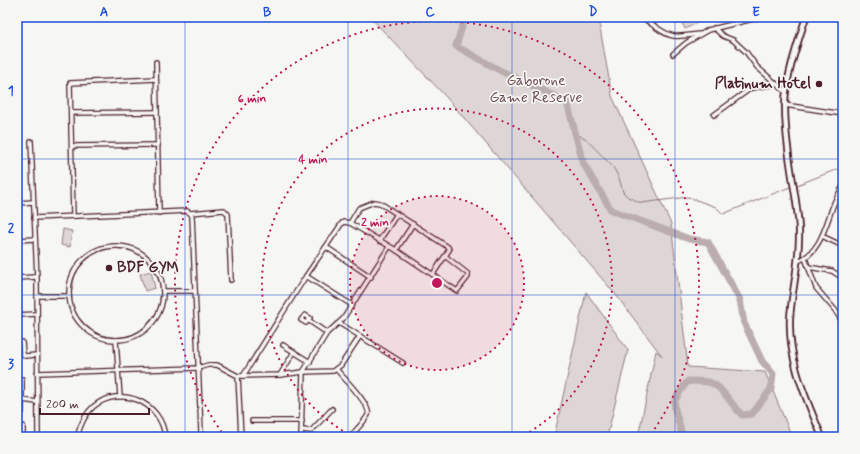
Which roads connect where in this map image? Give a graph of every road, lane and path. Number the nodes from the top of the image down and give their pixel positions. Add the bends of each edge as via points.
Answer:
1 (641, 17) edge
2 (761, 17) edge
3 (806, 17) edge
4 (749, 18) edge
5 (714, 28) junction
6 (700, 34) junction
7 (673, 54) dead end
8 (156, 62) dead end
9 (156, 79) junction
10 (776, 84) junction
11 (786, 92) junction
12 (785, 105) junction
13 (157, 112) junction
14 (71, 113) junction
15 (843, 114) edge
16 (714, 115) dead end
17 (31, 141) dead end
18 (158, 145) junction
19 (72, 146) junction
20 (843, 186) edge
21 (33, 202) junction
22 (17, 203) edge
23 (159, 213) junction
24 (190, 213) junction
25 (397, 214) junction
26 (73, 216) junction
27 (34, 218) junction
28 (350, 223) junction
29 (413, 224) junction
30 (17, 227) edge
31 (822, 236) junction
32 (35, 239) junction
33 (18, 240) edge
34 (379, 241) junction
35 (843, 246) edge
36 (326, 247) junction
37 (389, 247) junction
38 (396, 250) junction
39 (18, 252) dead end
40 (445, 256) junction
41 (805, 258) junction
42 (798, 261) junction
43 (808, 267) junction
44 (433, 274) junction
45 (306, 276) junction
46 (371, 276) junction
47 (36, 277) junction
48 (17, 278) edge
49 (843, 278) edge
50 (231, 280) dead end
51 (163, 291) junction
52 (196, 291) junction
53 (37, 296) junction
54 (68, 296) junction
55 (352, 306) junction
56 (37, 314) junction
57 (17, 315) edge
58 (308, 320) dead end
59 (339, 323) junction
60 (843, 323) edge
61 (327, 332) junction
62 (360, 336) junction
63 (116, 340) junction
64 (22, 342) dead end
65 (283, 345) dead end
66 (294, 352) junction
67 (37, 355) junction
68 (310, 362) junction
69 (402, 363) dead end
70 (198, 368) junction
71 (336, 369) junction
72 (118, 370) junction
73 (303, 372) junction
74 (36, 373) junction
75 (280, 375) junction
76 (238, 376) junction
77 (243, 376) junction
78 (22, 380) dead end
79 (120, 397) junction
80 (22, 400) junction
81 (37, 402) junction
82 (332, 409) dead end
83 (22, 412) dead end
84 (252, 421) dead end
85 (302, 421) junction
86 (23, 426) dead end
87 (302, 430) junction
88 (23, 437) edge
89 (38, 437) edge
90 (77, 437) edge
91 (165, 437) edge
92 (198, 437) edge
93 (241, 437) edge
94 (301, 437) edge
95 (350, 437) edge
96 (822, 437) edge

1 - 6 street via 667,34
2 - 4 street
3 - 11 street
4 - 5 street
5 - 6 street
5 - 10 street via 733,40
6 - 7 street
8 - 9 street
9 - 13 street
9 - 14 street via 70,83
10 - 11 street
10 - 16 street via 751,88
11 - 12 street
12 - 15 street
12 - 42 street via 799,229
13 - 14 street
13 - 18 street
14 - 19 street
17 - 21 street
18 - 19 street
18 - 23 street
19 - 26 street
20 - 31 street
21 - 22 street
21 - 27 street
23 - 24 street
23 - 26 street
24 - 50 street via 224,210 227,212
24 - 52 street
25 - 28 street via 374,202 357,210
25 - 29 street
25 - 34 street
26 - 27 street
27 - 32 street
28 - 34 street
28 - 36 street via 342,223
29 - 38 street
29 - 40 street via 448,247
30 - 33 street
31 - 35 street
31 - 41 street
32 - 33 street
32 - 47 street
33 - 39 street
34 - 37 street
36 - 45 street
36 - 46 street
37 - 38 street
37 - 46 street
38 - 44 street
40 - 44 street
40 - 44 street via 468,273 468,277 456,291
41 - 42 street
41 - 43 street
42 - 96 street via 792,299 790,340 798,379
43 - 49 street via 832,271
43 - 60 street via 816,288
45 - 55 street
45 - 77 street
46 - 55 street
47 - 48 street
47 - 53 street
51 - 52 street
51 - 54 street via 158,271 148,258 135,249 114,245 98,249 84,257 72,275
51 - 63 street via 160,310 150,326 134,336
52 - 70 street
53 - 54 street
53 - 56 street
54 - 63 street via 70,306 80,324 96,336
55 - 59 street
56 - 57 street
56 - 67 street
58 - 61 street
59 - 61 street
59 - 62 street
61 - 68 street
62 - 69 street
62 - 71 street
63 - 72 street
64 - 67 street via 25,356
65 - 66 street
66 - 68 street
66 - 75 street
67 - 74 street
68 - 73 street
70 - 72 street
70 - 76 street via 217,365
70 - 92 street via 201,432
71 - 73 street
71 - 95 street via 359,394 368,410 368,415
72 - 74 street
72 - 79 street
73 - 75 street
73 - 85 street
74 - 81 street
75 - 77 street
76 - 77 street
76 - 93 street
78 - 80 street
79 - 90 street via 108,399 94,407 83,420
79 - 91 street via 134,399 149,406 164,427
80 - 81 street
80 - 83 street
81 - 89 street
82 - 87 street via 311,431
84 - 85 street
85 - 87 street
86 - 88 street
87 - 94 street

